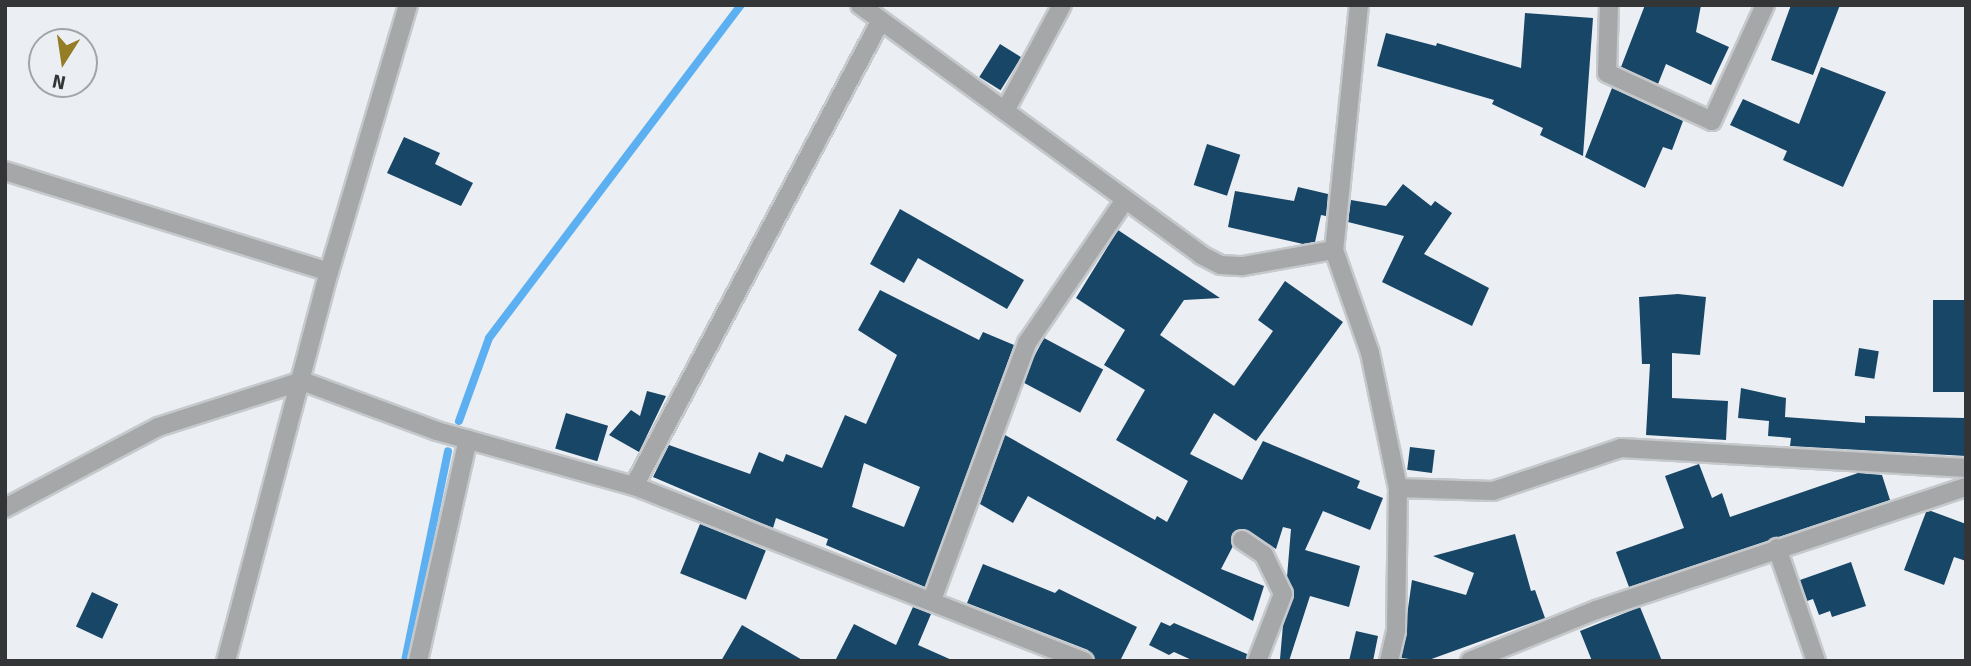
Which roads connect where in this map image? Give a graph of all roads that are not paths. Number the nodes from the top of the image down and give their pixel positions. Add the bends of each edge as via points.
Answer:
1 (408, 5) edge
2 (860, 5) edge
3 (1062, 5) edge
4 (1359, 5) edge
5 (1609, 5) edge
6 (1765, 5) edge
7 (881, 20) junction
8 (1005, 111) junction
9 (5, 171) edge
10 (1125, 200) junction
11 (1334, 250) junction
12 (328, 272) junction
13 (302, 381) junction
14 (468, 440) junction
15 (1966, 468) edge
16 (634, 486) junction
17 (1966, 487) edge
18 (1398, 488) junction
19 (5, 508) edge
20 (1242, 540) dead end
21 (1777, 548) junction
22 (932, 600) junction
23 (226, 661) edge
24 (418, 661) edge
25 (1084, 661) edge
26 (1257, 661) edge
27 (1389, 661) edge
28 (1470, 661) edge
29 (1816, 661) edge

1 - 12 street
2 - 7 street
3 - 8 street
4 - 11 street
5 - 6 street via 1607,73 1712,121
7 - 8 street
7 - 16 street
8 - 10 street
9 - 12 street
10 - 11 street via 1222,265 1243,266
10 - 22 street via 1027,343
11 - 18 street via 1370,353
12 - 13 street
13 - 14 street
13 - 19 street via 158,427
13 - 23 street
14 - 16 street
14 - 24 street
15 - 18 street via 1621,448 1493,491
16 - 22 street
17 - 21 street
18 - 27 street via 1396,632
20 - 26 street via 1264,555 1283,594
21 - 28 street via 1596,610
21 - 29 street
22 - 25 street

